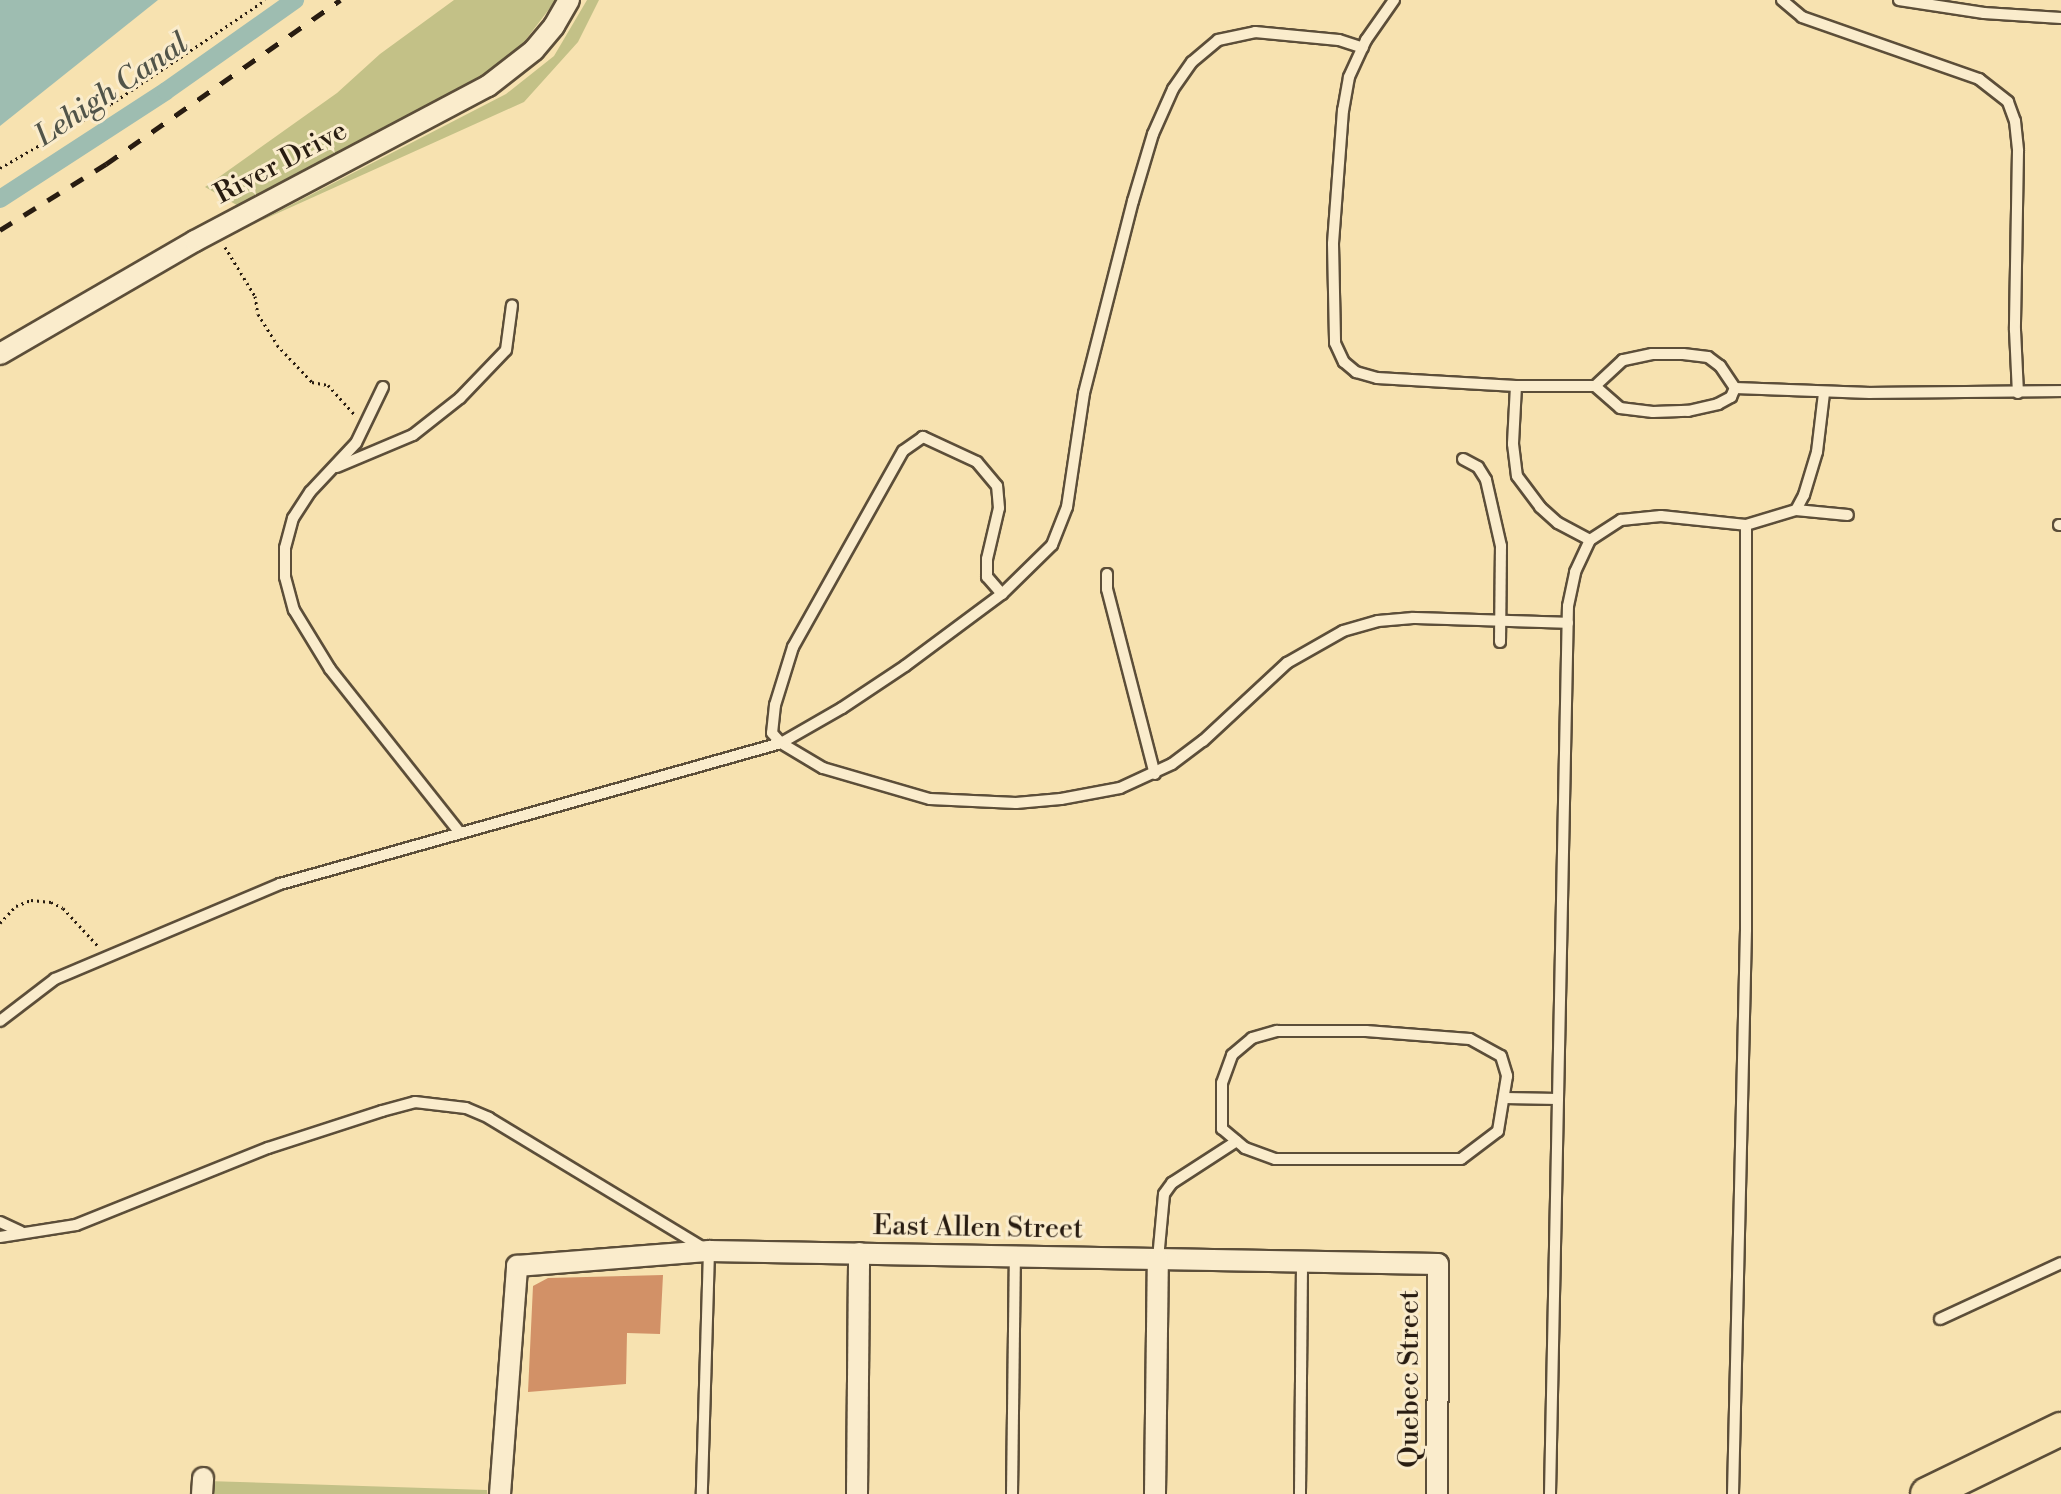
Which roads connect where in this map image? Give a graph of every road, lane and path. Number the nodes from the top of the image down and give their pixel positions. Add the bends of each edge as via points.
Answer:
1 (265, 0) edge
2 (569, 0) edge
3 (1394, 0) edge
4 (1782, 0) edge
5 (1904, 0) edge
6 (2061, 18) edge
7 (1363, 48) junction
8 (0, 168) edge
9 (214, 231) junction
10 (512, 305) dead end
11 (0, 354) edge
12 (1516, 386) junction
13 (1595, 386) junction
14 (383, 387) dead end
15 (1735, 388) junction
16 (2061, 391) edge
17 (1824, 393) junction
18 (2018, 393) junction
19 (364, 426) junction
20 (1463, 459) dead end
21 (334, 469) junction
22 (1796, 510) junction
23 (1848, 515) dead end
24 (1746, 525) junction
25 (1590, 540) junction
26 (1107, 574) dead end
27 (1002, 594) junction
28 (1501, 621) junction
29 (1568, 623) junction
30 (1500, 642) dead end
31 (781, 743) junction
32 (1155, 774) junction
33 (460, 833) junction
34 (0, 923) edge
35 (107, 956) junction
36 (0, 1021) edge
37 (1505, 1098) junction
38 (1558, 1099) junction
39 (1237, 1141) junction
40 (0, 1222) edge
41 (23, 1233) junction
42 (0, 1237) edge
43 (709, 1251) junction
44 (859, 1253) junction
45 (1015, 1256) junction
46 (1158, 1259) junction
47 (1302, 1262) junction
48 (2061, 1263) edge
49 (1438, 1264) joint
50 (1940, 1319) dead end
51 (2061, 1429) edge
52 (500, 1494) edge
53 (702, 1494) edge
54 (857, 1494) edge
55 (1012, 1494) edge
56 (1155, 1494) edge
57 (1300, 1494) edge
58 (1437, 1494) edge
59 (1550, 1494) edge
60 (1733, 1494) edge
61 (1927, 1494) edge

1 - 8 path via 111,104
2 - 9 street, River Drive via 534,50 496,80
3 - 7 lane
4 - 18 lane via 1802,17 1979,79 2008,102 2018,151
5 - 6 lane
7 - 12 lane via 1349,77 1343,110 1333,244 1335,343 1344,362 1377,378
7 - 27 lane via 1339,40 1255,32 1218,40 1192,62 1173,89 1153,134 1101,318 1067,507 1052,545
9 - 11 street, River Drive
9 - 19 path via 255,296 258,314 277,345 312,382 328,385 341,397
10 - 21 lane via 506,350 460,398 413,435
12 - 13 lane
12 - 25 lane via 1517,476 1558,523
13 - 15 lane via 1620,408 1653,412 1718,404
13 - 15 lane via 1623,360 1683,354 1708,357
14 - 19 lane
15 - 17 lane
16 - 18 lane
17 - 18 lane
17 - 22 lane via 1817,452
19 - 21 lane
20 - 28 lane via 1478,467 1486,480 1501,546
21 - 33 lane via 293,518 285,563 294,610 330,669
22 - 23 lane
22 - 24 lane
24 - 25 lane via 1644,516 1621,520
24 - 60 lane via 1745,946
25 - 29 lane via 1571,583
26 - 32 lane
27 - 31 lane via 855,700
27 - 31 lane via 987,577 999,508 997,486 977,462 923,437 903,451 793,647 775,705 772,733
28 - 29 lane
28 - 30 lane
28 - 32 lane via 1395,619 1343,631 1287,663 1203,741
29 - 38 lane
31 - 32 lane via 823,768 930,799 1061,799 1110,791
31 - 33 lane
33 - 35 lane via 280,884
34 - 35 path via 16,906 31,900 51,902 63,908
35 - 36 lane via 55,979
37 - 38 lane
37 - 39 lane via 1498,1131 1461,1159 1275,1159
37 - 39 lane via 1507,1076 1501,1056 1470,1039 1277,1031 1252,1038 1232,1055 1222,1083 1222,1129
38 - 59 lane
39 - 46 lane via 1172,1183 1164,1194
40 - 41 lane
41 - 42 lane
41 - 43 lane via 76,1225 268,1148 415,1102 443,1103 489,1118
43 - 44 street, East Allen Street
43 - 52 street, East Allen Street via 517,1266
43 - 53 lane
44 - 45 street, East Allen Street
44 - 54 street
45 - 46 street, East Allen Street
45 - 55 lane
46 - 47 street, East Allen Street
46 - 56 street
47 - 49 street, East Allen Street
47 - 57 lane
48 - 50 lane
49 - 58 street, Quebec Street
51 - 61 main road

